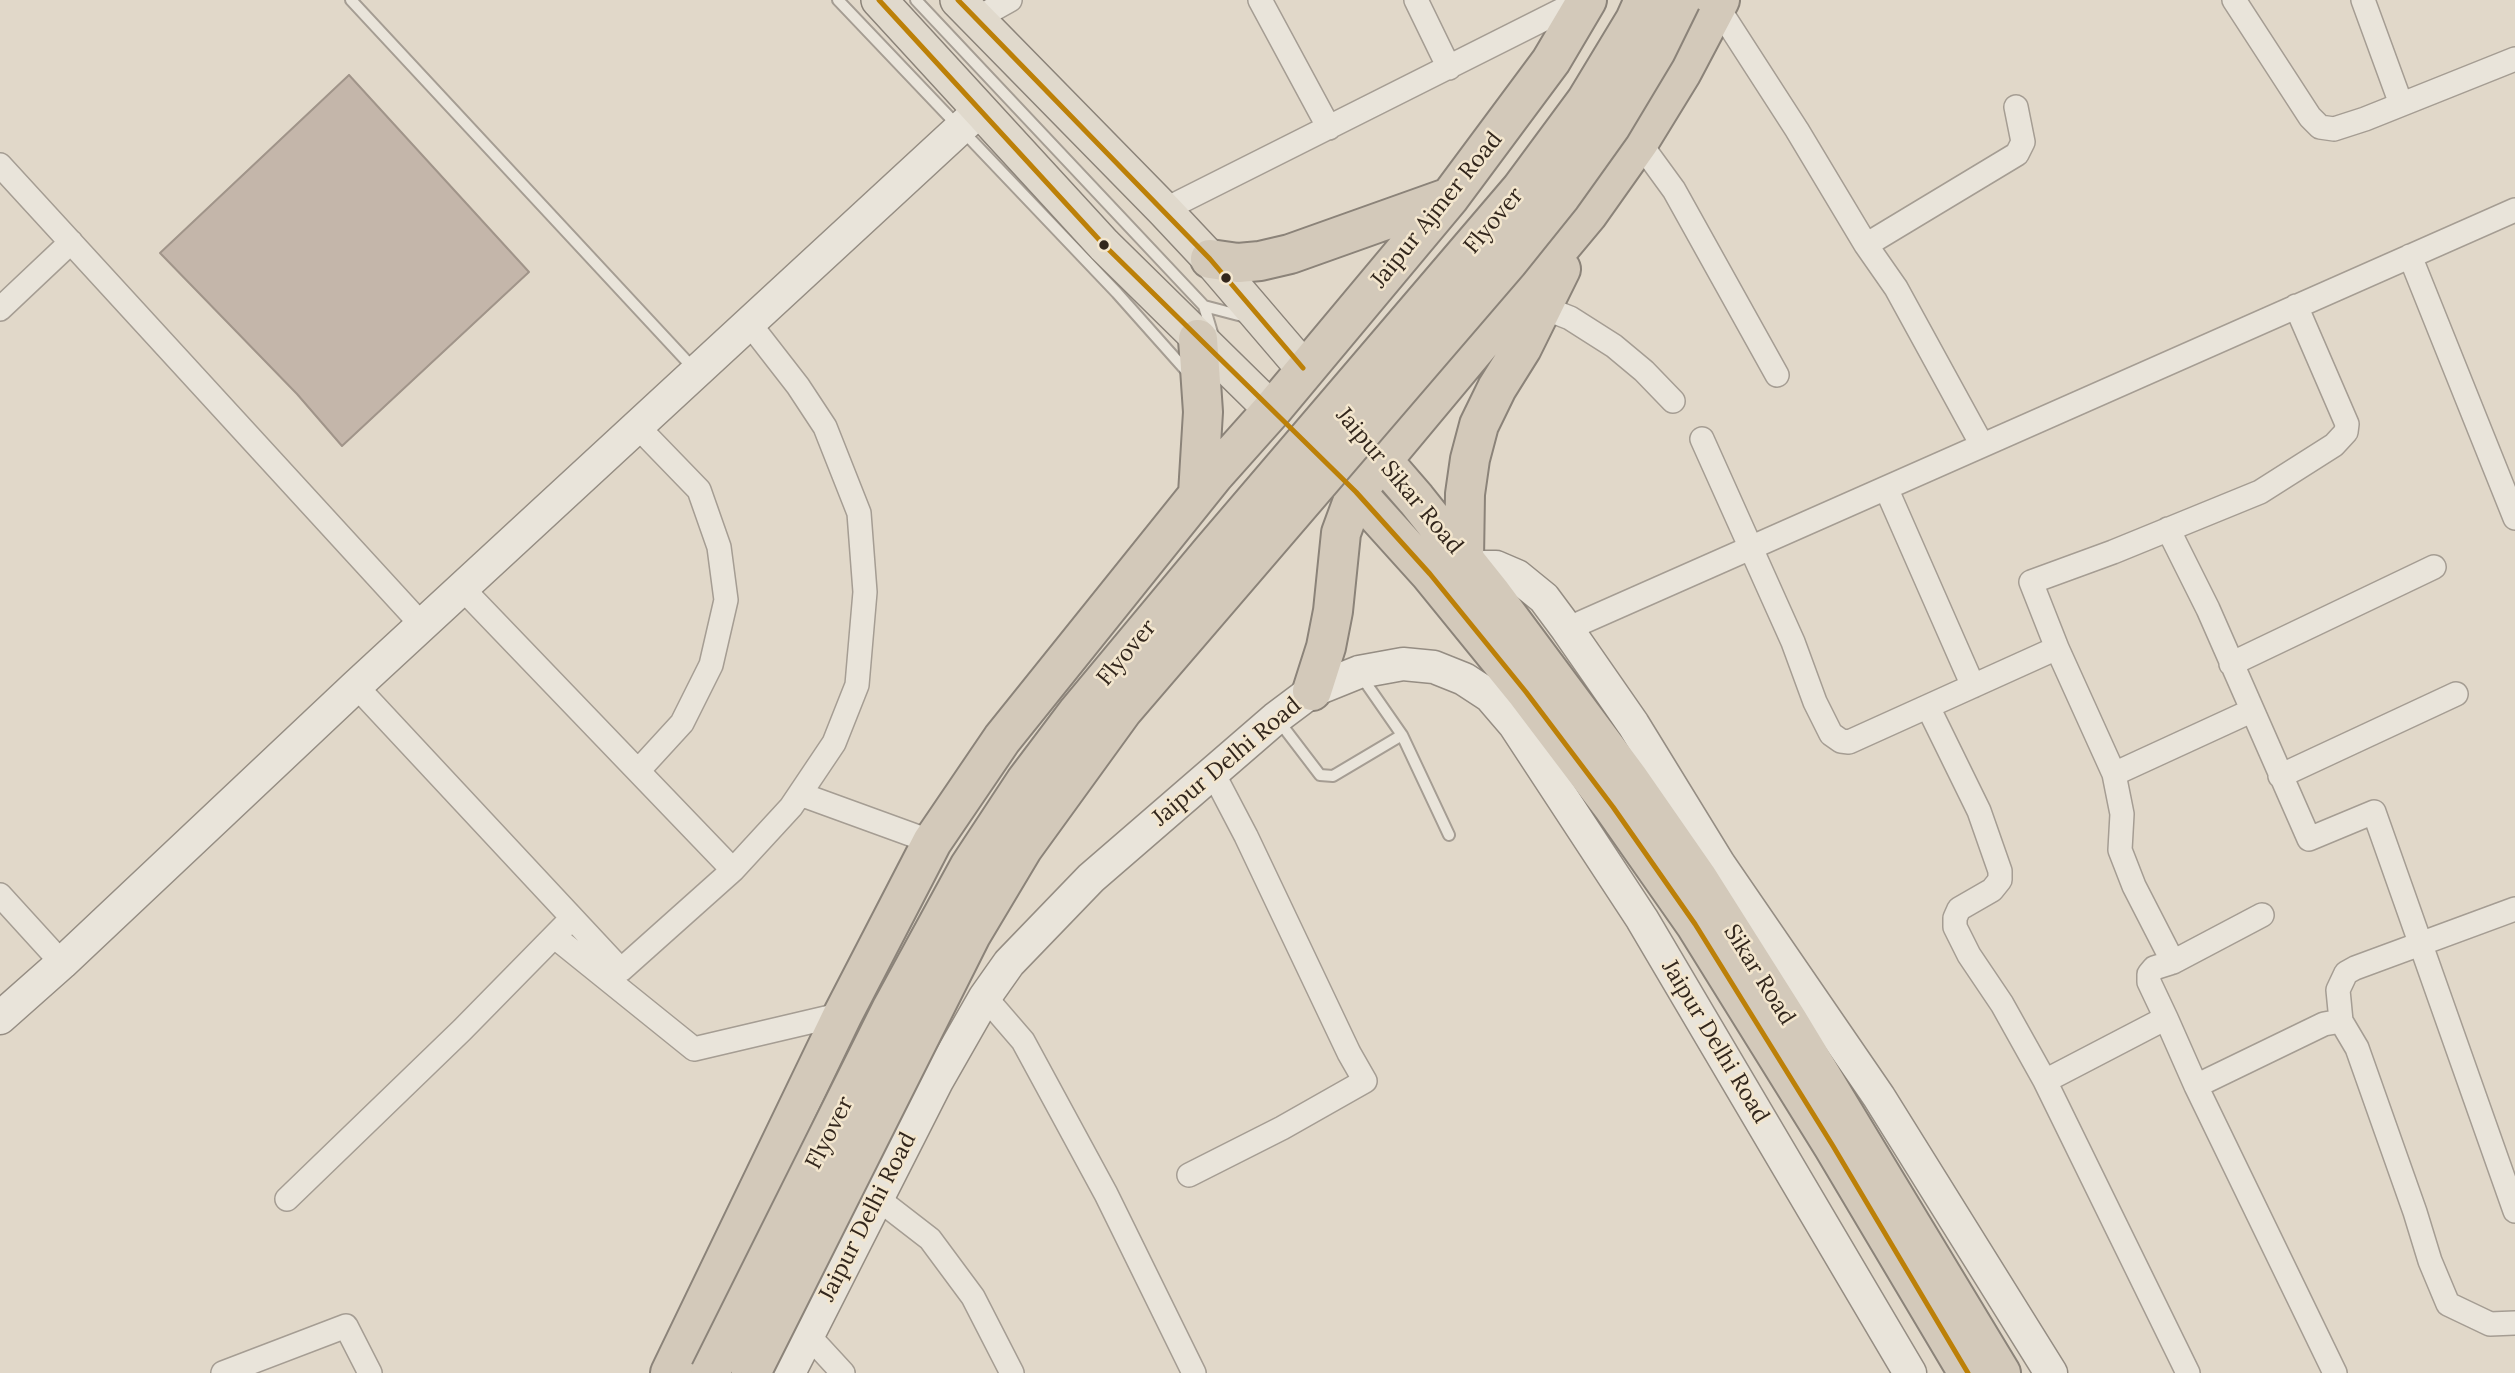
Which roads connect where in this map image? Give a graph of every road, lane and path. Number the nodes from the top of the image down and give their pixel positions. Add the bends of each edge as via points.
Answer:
1 (351, 0) edge
2 (838, 0) edge
3 (879, 0) edge
4 (916, 0) edge
5 (1010, 0) edge
6 (1260, 0) edge
7 (1416, 0) edge
8 (1585, 0) edge
9 (1644, 0) edge
10 (2234, 0) edge
11 (2363, 0) edge
12 (1706, 2) edge
13 (967, 10) edge
14 (2515, 59) edge
15 (1449, 68) junction
16 (2401, 104) junction
17 (2016, 107) dead end
18 (970, 119) junction
19 (1329, 128) junction
20 (1639, 142) junction
21 (0, 165) edge
22 (1450, 197) junction
23 (1164, 210) junction
24 (2515, 210) edge
25 (1588, 214) junction
26 (71, 242) junction
27 (1866, 245) junction
28 (2410, 256) junction
29 (1210, 259) junction
30 (2296, 306) junction
31 (1542, 307) junction
32 (0, 309) edge
33 (1262, 321) junction
34 (749, 323) junction
35 (1206, 348) junction
36 (1305, 370) junction
37 (696, 372) junction
38 (1777, 375) dead end
39 (1673, 401) dead end
40 (1272, 410) junction
41 (637, 426) junction
42 (1702, 439) dead end
43 (1982, 445) junction
44 (1382, 460) junction
45 (1886, 488) junction
46 (1356, 492) junction
47 (1198, 494) junction
48 (2512, 504) edge
49 (2168, 529) junction
50 (1749, 548) junction
51 (2434, 567) dead end
52 (1475, 573) junction
53 (462, 588) junction
54 (422, 625) junction
55 (1567, 629) junction
56 (2057, 648) junction
57 (2231, 664) junction
58 (1359, 672) junction
59 (356, 686) junction
60 (1973, 686) junction
61 (1311, 691) junction
62 (2456, 694) dead end
63 (1928, 706) junction
64 (2252, 710) junction
65 (1276, 718) junction
66 (1402, 735) junction
67 (638, 771) junction
68 (1213, 773) junction
69 (2114, 774) junction
70 (2280, 776) junction
71 (800, 794) junction
72 (1449, 835) dead end
73 (932, 842) junction
74 (733, 870) junction
75 (0, 895) edge
76 (2515, 909) edge
77 (2262, 915) dead end
78 (572, 918) junction
79 (555, 937) junction
80 (2422, 943) junction
81 (2172, 962) junction
82 (62, 963) junction
83 (985, 997) junction
84 (843, 1014) junction
85 (0, 1018) edge
86 (2166, 1018) junction
87 (2341, 1021) junction
88 (2046, 1081) junction
89 (2196, 1086) junction
90 (1189, 1175) dead end
91 (877, 1198) junction
92 (287, 1199) dead end
93 (2515, 1210) edge
94 (2515, 1323) edge
95 (808, 1335) junction
96 (223, 1373) edge
97 (370, 1373) edge
98 (670, 1373) edge
99 (710, 1373) edge
100 (751, 1373) edge
101 (789, 1373) edge
102 (843, 1373) edge
103 (1012, 1373) edge
104 (1194, 1373) edge
105 (1910, 1373) edge
106 (1968, 1373) edge
107 (2001, 1373) edge
108 (2051, 1373) edge
109 (2188, 1373) edge
110 (2335, 1373) edge

1 - 37 lane
2 - 18 lane
3 - 18 main road
4 - 35 lane
5 - 13 street
6 - 19 street
7 - 15 street
8 - 15 street
8 - 22 highway, Jaipur Ajmer Road via 1551,61
9 - 99 highway, Flyover, bridge via 1586,101 1521,189 1210,552 1025,782 969,867 899,996
10 - 16 street via 2309,117 2320,127 2334,129
11 - 16 street
12 - 20 highway via 1682,72
12 - 27 street via 1797,130
12 - 100 highway, Flyover, bridge via 1656,51 1561,196 1123,710 1023,848 971,935
13 - 23 main road
14 - 16 street
15 - 19 street
17 - 27 street via 2023,134 2017,154
18 - 34 main road
18 - 35 main road
18 - 35 lane via 1117,293
19 - 23 street
20 - 25 highway
20 - 38 street via 1674,190
21 - 26 street
22 - 29 highway via 1290,254 1238,263
22 - 36 highway, Jaipur Ajmer Road
23 - 29 main road
24 - 28 street
25 - 31 highway
25 - 44 highway
26 - 32 street
26 - 54 street
27 - 43 street via 1896,288
28 - 30 street
28 - 48 street
29 - 33 main road
30 - 43 street
30 - 49 street via 2347,424 2346,432 2334,445 2260,492
31 - 39 street via 1570,318 1614,346
31 - 52 highway via 1497,387 1479,425 1470,459 1465,494
33 - 35 lane
33 - 36 main road
34 - 37 main road
34 - 71 street via 825,427 859,513 865,592 857,685 834,743
35 - 40 main road
35 - 47 highway
36 - 40 highway, Jaipur Ajmer Road
36 - 44 highway, Jaipur Sikar Road
37 - 41 main road
40 - 46 highway
40 - 47 highway, Jaipur Ajmer Road
41 - 53 main road
41 - 67 street via 699,491 719,547 726,600 711,665 682,723
42 - 50 street
43 - 45 street
44 - 46 highway
44 - 52 highway, Jaipur Sikar Road
45 - 50 street
45 - 60 street
46 - 61 highway via 1341,533 1333,611
46 - 106 highway via 1526,692 1695,924
47 - 73 highway, Jaipur Ajmer Road via 1002,739
49 - 56 street via 2031,582
49 - 57 street
50 - 55 street
50 - 63 street via 1831,734 1849,742
51 - 57 street
52 - 55 main road via 1496,567 1517,576 1544,597
52 - 107 highway, Sikar Road via 1697,877
53 - 54 main road
53 - 67 street
54 - 59 main road
55 - 108 main road via 1633,724 1719,864 1879,1097
56 - 60 street
56 - 69 street
57 - 64 street
58 - 61 main road, Jaipur Delhi Road
58 - 66 lane
58 - 105 main road, Jaipur Delhi Road via 1403,664 1434,667 1490,696 1514,724 1642,919
59 - 78 street
59 - 82 main road
60 - 63 street
61 - 65 main road, Jaipur Delhi Road
62 - 70 street
63 - 88 street via 1979,811 2000,871 1992,890 1959,909 1955,927
64 - 69 street
64 - 70 street
65 - 66 lane via 1320,775 1333,776
65 - 68 main road, Jaipur Delhi Road
66 - 72 lane
67 - 74 street
68 - 83 main road, Jaipur Delhi Road via 1091,878 1009,963
68 - 90 street via 1365,1081
69 - 81 street via 2122,814 2120,850
70 - 80 street via 2309,839 2374,812
71 - 73 street
71 - 74 street
73 - 84 highway, Jaipur Ajmer Road
74 - 78 street via 621,970
75 - 82 street
76 - 80 street
77 - 81 street
78 - 79 street
79 - 84 street via 694,1049
79 - 92 street
80 - 87 street via 2346,974 2338,990
80 - 93 street
81 - 86 street via 2149,974
82 - 85 main road
83 - 91 main road, Jaipur Delhi Road
83 - 104 street via 1023,1041
84 - 98 highway, Jaipur Ajmer Road
86 - 88 street
86 - 89 street
87 - 89 street via 2324,1024
87 - 94 street via 2357,1048 2448,1304 2490,1324
88 - 109 street
89 - 110 street
91 - 95 main road, Jaipur Delhi Road
91 - 103 street via 930,1239 974,1297
95 - 101 main road, Jaipur Delhi Road
95 - 102 street
96 - 97 street via 346,1326

